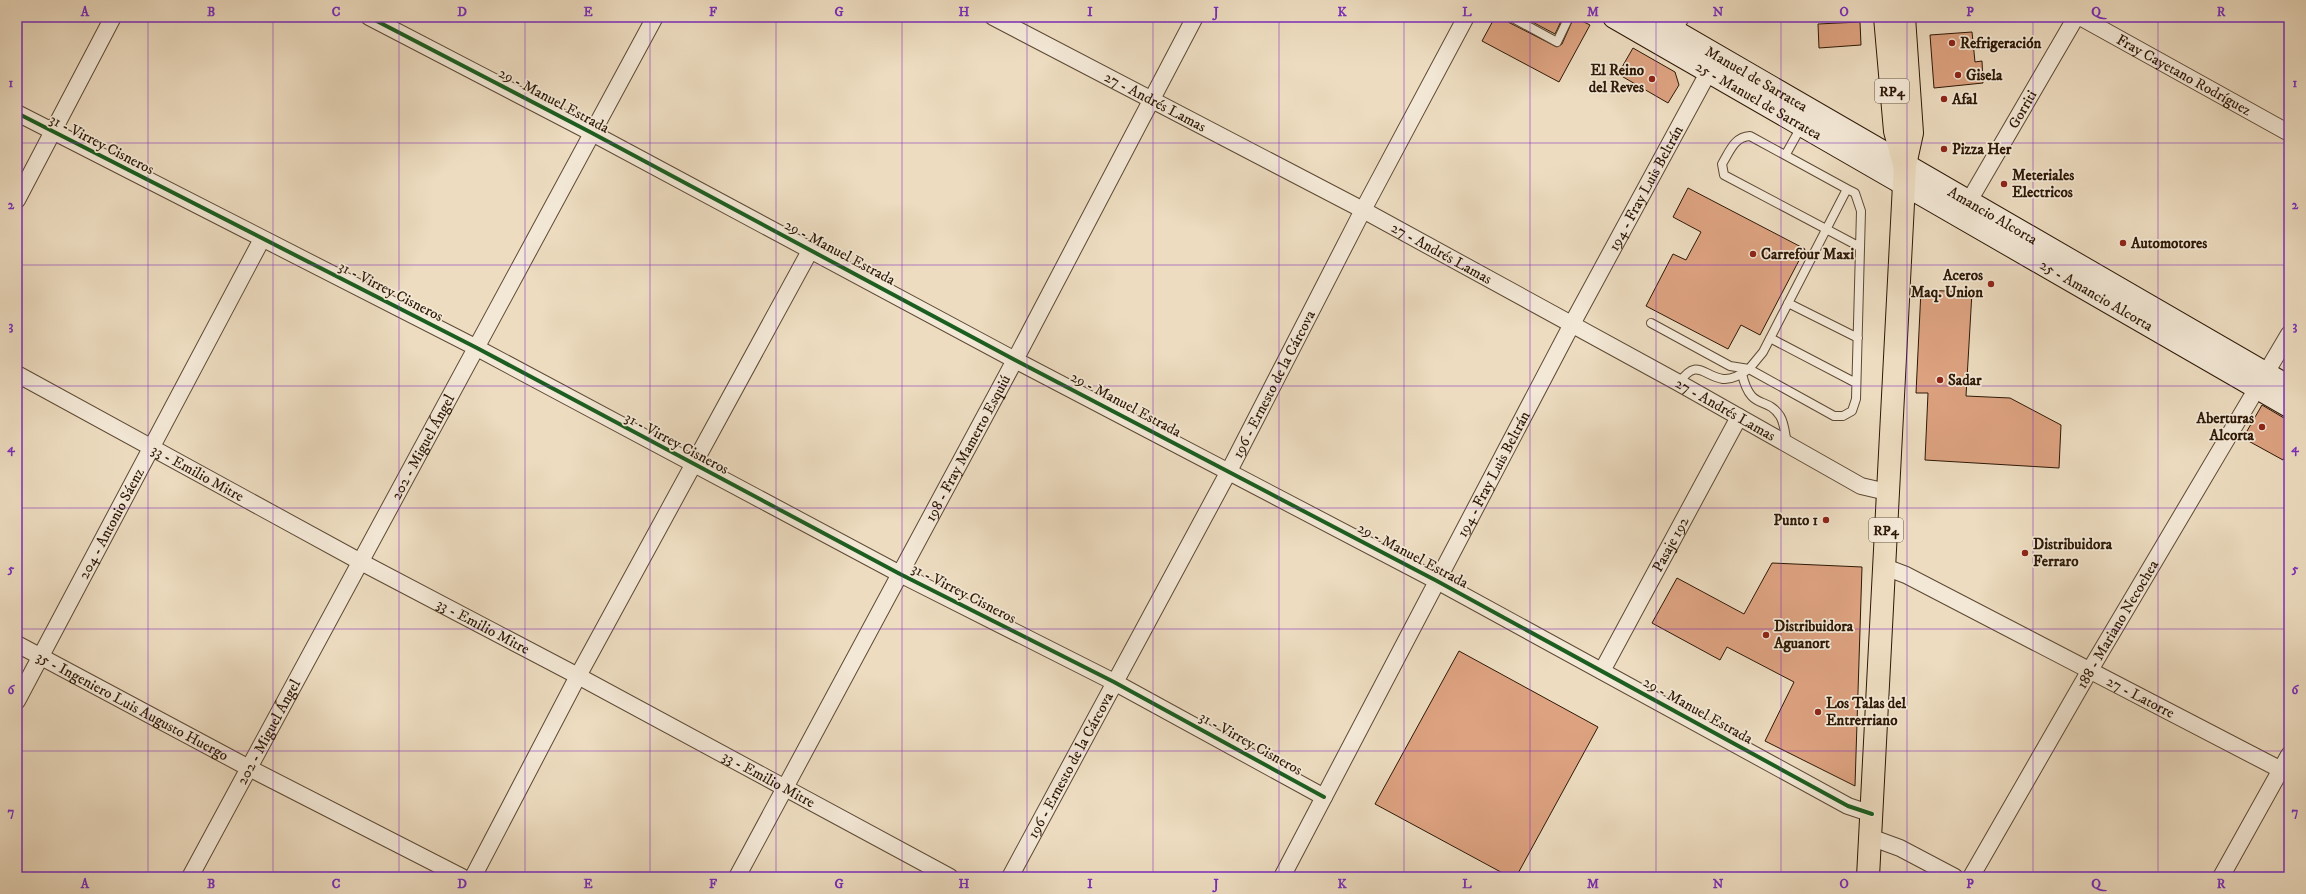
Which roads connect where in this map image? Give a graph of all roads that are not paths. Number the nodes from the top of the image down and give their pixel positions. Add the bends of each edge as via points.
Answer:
1 (113, 17) edge
2 (369, 17) edge
3 (655, 17) edge
4 (993, 17) edge
5 (1195, 17) edge
6 (1466, 17) edge
7 (1511, 17) edge
8 (1569, 17) edge
9 (1614, 17) edge
10 (1650, 17) edge
11 (1885, 17) edge
12 (1904, 17) edge
13 (2076, 17) edge
14 (2080, 17) edge
15 (1672, 31) edge
16 (1708, 73) junction
17 (1151, 99) junction
18 (17, 113) edge
19 (1801, 126) junction
20 (53, 133) junction
21 (592, 133) junction
22 (2289, 133) edge
23 (1786, 154) junction
24 (1904, 174) junction
25 (1847, 189) junction
26 (17, 200) edge
27 (1969, 201) junction
28 (1363, 210) junction
29 (1826, 229) junction
30 (262, 239) junction
31 (1860, 247) junction
32 (811, 249) junction
33 (1788, 303) junction
34 (1651, 323) dead end
35 (1572, 324) junction
36 (2289, 334) edge
37 (1770, 338) junction
38 (1858, 338) junction
39 (477, 348) junction
40 (1015, 360) junction
41 (1746, 371) junction
42 (17, 374) edge
43 (2261, 381) junction
44 (1679, 383) junction
45 (1856, 383) junction
46 (2289, 388) edge
47 (2289, 406) edge
48 (1738, 417) junction
49 (1787, 445) junction
50 (151, 446) junction
51 (693, 466) junction
52 (1229, 471) junction
53 (1887, 492) junction
54 (359, 561) junction
55 (1885, 567) junction
56 (900, 574) junction
57 (1437, 581) junction
58 (17, 644) edge
59 (41, 657) junction
60 (2090, 670) junction
61 (1602, 671) junction
62 (578, 676) junction
63 (1114, 682) junction
64 (17, 701) edge
65 (2289, 755) edge
66 (249, 768) junction
67 (2285, 772) edge
68 (785, 789) junction
69 (1324, 797) junction
70 (1872, 814) junction
71 (1870, 837) junction
72 (190, 877) edge
73 (462, 877) edge
74 (473, 877) edge
75 (737, 877) edge
76 (950, 877) edge
77 (1010, 877) edge
78 (1282, 877) edge
79 (1868, 877) edge
80 (1955, 877) edge
81 (1972, 877) edge
82 (2221, 877) edge

1 - 20 street
2 - 21 street, 29 - Manuel Estrada
3 - 21 street, 202 - Miguel Ángel
4 - 17 street, 27 - Andrés Lamas
5 - 17 street, 198 - Fray Mamerto Esquiú
6 - 28 street, 196 - Ernesto de la Cárcova
7 - 8 lane via 1558,42
9 - 15 main road, 25 - Manuel de Sarratea
10 - 15 main road, Manuel de Sarratea
11 - 24 main road, RP4 via 1895,131
12 - 24 main road, RP4 via 1912,133
13 - 27 street, Gorriti
14 - 22 street, Fray Cayetano Rodríguez
15 - 16 main road, 25 - Manuel de Sarratea
15 - 24 main road, Manuel de Sarratea
16 - 19 main road, 25 - Manuel de Sarratea
16 - 35 street, 194 - Fray Luis Beltrán
17 - 28 street, 27 - Andrés Lamas
17 - 40 street, 198 - Fray Mamerto Esquiú
18 - 20 street, 31 - Virrey Cisneros
19 - 23 lane
19 - 24 main road, 25 - Manuel de Sarratea
20 - 26 street
20 - 30 street, 31 - Virrey Cisneros
21 - 32 street, 29 - Manuel Estrada
21 - 39 street, 202 - Miguel Ángel
23 - 25 lane
23 - 29 lane via 1750,136 1744,136 1737,139 1722,164 1722,170 1724,175
24 - 27 main road, Amancio Alcorta
24 - 43 main road, 25 - Amancio Alcorta
24 - 53 main road, RP4
25 - 29 lane
25 - 31 lane via 1855,193 1859,202
27 - 43 main road, Amancio Alcorta
28 - 35 street, 27 - Andrés Lamas
28 - 52 street, 196 - Ernesto de la Cárcova
29 - 31 lane
29 - 33 lane
30 - 39 street, 31 - Virrey Cisneros
30 - 50 street, 204 - Antonio Sáenz
31 - 38 lane
32 - 40 street, 29 - Manuel Estrada
32 - 51 street
33 - 37 lane
33 - 38 lane
34 - 41 lane via 1730,366
35 - 44 street, 27 - Andrés Lamas
35 - 57 street, 194 - Fray Luis Beltrán
36 - 43 street, 188 - Mariano Necochea
37 - 41 lane via 1763,352
37 - 45 lane
38 - 45 lane
39 - 51 street, 31 - Virrey Cisneros
39 - 54 street, 202 - Miguel Ángel
40 - 52 street, 29 - Manuel Estrada
40 - 56 street, 198 - Fray Mamerto Esquiú
41 - 44 lane via 1721,379 1705,370 1696,369 1684,375
41 - 45 lane via 1834,416 1844,416 1852,411 1856,399
41 - 49 lane via 1748,394 1780,416
42 - 50 street, 33 - Emilio Mitre
43 - 46 main road, Amancio Alcorta
43 - 47 main road, 25 - Amancio Alcorta
43 - 60 street, 188 - Mariano Necochea
44 - 48 street, 27 - Andrés Lamas
48 - 49 street, 27 - Andrés Lamas
48 - 61 street, Pasaje 192
49 - 53 street, 27 - Andrés Lamas via 1861,486
50 - 54 street, 33 - Emilio Mitre
50 - 59 street, 204 - Antonio Sáenz
51 - 56 street, 31 - Virrey Cisneros
51 - 62 street
52 - 57 street, 29 - Manuel Estrada
52 - 63 street, 196 - Ernesto de la Cárcova
53 - 55 main road, RP4
54 - 62 street, 33 - Emilio Mitre
54 - 66 street, 202 - Miguel Ángel
55 - 60 street, 27 - Latorre via 1906,575
55 - 70 main road, RP4
56 - 63 street, 31 - Virrey Cisneros
56 - 68 street, 198 - Fray Mamerto Esquiú
57 - 61 street, 29 - Manuel Estrada
57 - 69 street, 194 - Fray Luis Beltrán
58 - 59 street, 35 - Ingeniero Luis Augusto Huergo
59 - 64 street, 204 - Antonio Sáenz
59 - 66 street, 35 - Ingeniero Luis Augusto Huergo
60 - 67 street, 27 - Latorre
60 - 81 street, 188 - Mariano Necochea
61 - 70 street, 29 - Manuel Estrada via 1848,806
62 - 68 street, 33 - Emilio Mitre
62 - 74 street
63 - 69 street, 31 - Virrey Cisneros
63 - 77 street, 196 - Ernesto de la Cárcova
65 - 67 street
66 - 72 street, 202 - Miguel Ángel
66 - 73 street, 35 - Ingeniero Luis Augusto Huergo
67 - 82 street
68 - 75 street, 198 - Fray Mamerto Esquiú
68 - 76 street, 33 - Emilio Mitre
69 - 78 street, 194 - Fray Luis Beltrán
70 - 71 main road, RP4
71 - 79 main road, RP4
71 - 80 street via 1900,848

